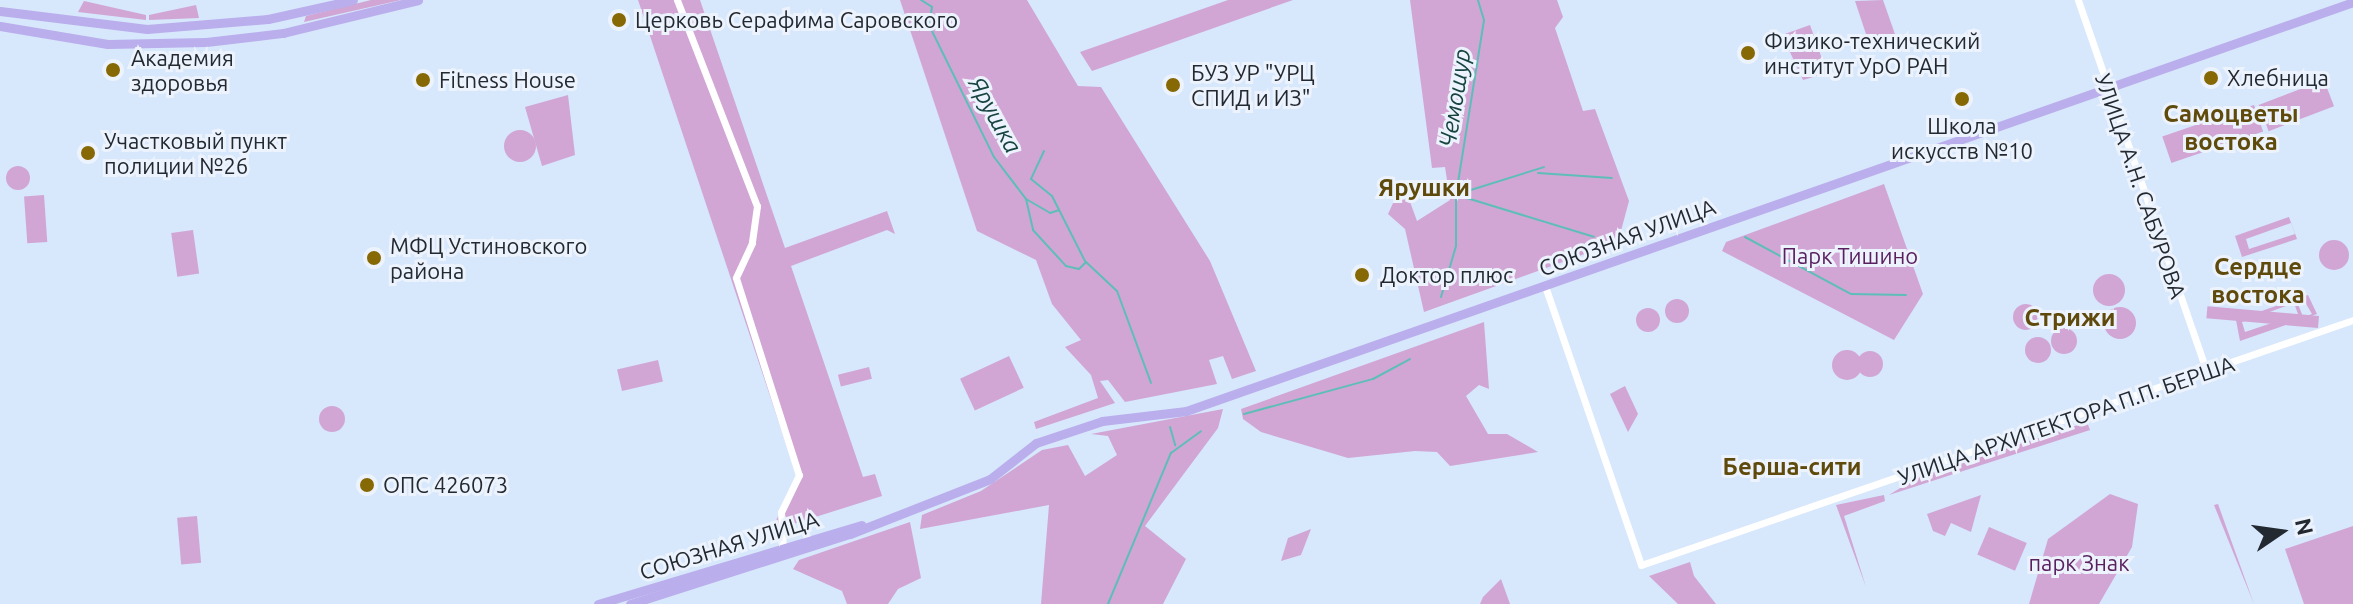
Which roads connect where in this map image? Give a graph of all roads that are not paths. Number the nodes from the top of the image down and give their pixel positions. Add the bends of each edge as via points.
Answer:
1 (353, 0) edge
2 (418, 0) edge
3 (677, 0) edge
4 (2078, 0) edge
5 (2353, 2) edge
6 (0, 11) edge
7 (279, 17) junction
8 (0, 26) edge
9 (283, 33) junction
10 (2107, 89) junction
11 (1545, 286) junction
12 (2353, 320) edge
13 (2207, 372) junction
14 (849, 531) junction
15 (783, 545) junction
16 (598, 604) edge
17 (630, 604) edge

1 - 7 main road
2 - 9 main road
3 - 15 street via 757,206 752,243 736,278 799,475 779,517
4 - 10 street, УЛИЦА А.Н. САБУРОВА
5 - 10 main road, СОЮЗНАЯ УЛИЦА
6 - 7 main road via 147,29
7 - 9 main road
8 - 9 main road via 108,44
10 - 11 main road, СОЮЗНАЯ УЛИЦА
10 - 13 street, УЛИЦА А.Н. САБУРОВА
11 - 13 street, УЛИЦА АРХИТЕКТОРА П.П. БЕРША via 1641,565
11 - 14 main road, СОЮЗНАЯ УЛИЦА via 1186,411 1102,421 1036,443 990,479
12 - 13 street, УЛИЦА АРХИТЕКТОРА П.П. БЕРША
14 - 15 main road, СОЮЗНАЯ УЛИЦА
14 - 17 main road, СОЮЗНАЯ УЛИЦА
15 - 16 main road, СОЮЗНАЯ УЛИЦА

